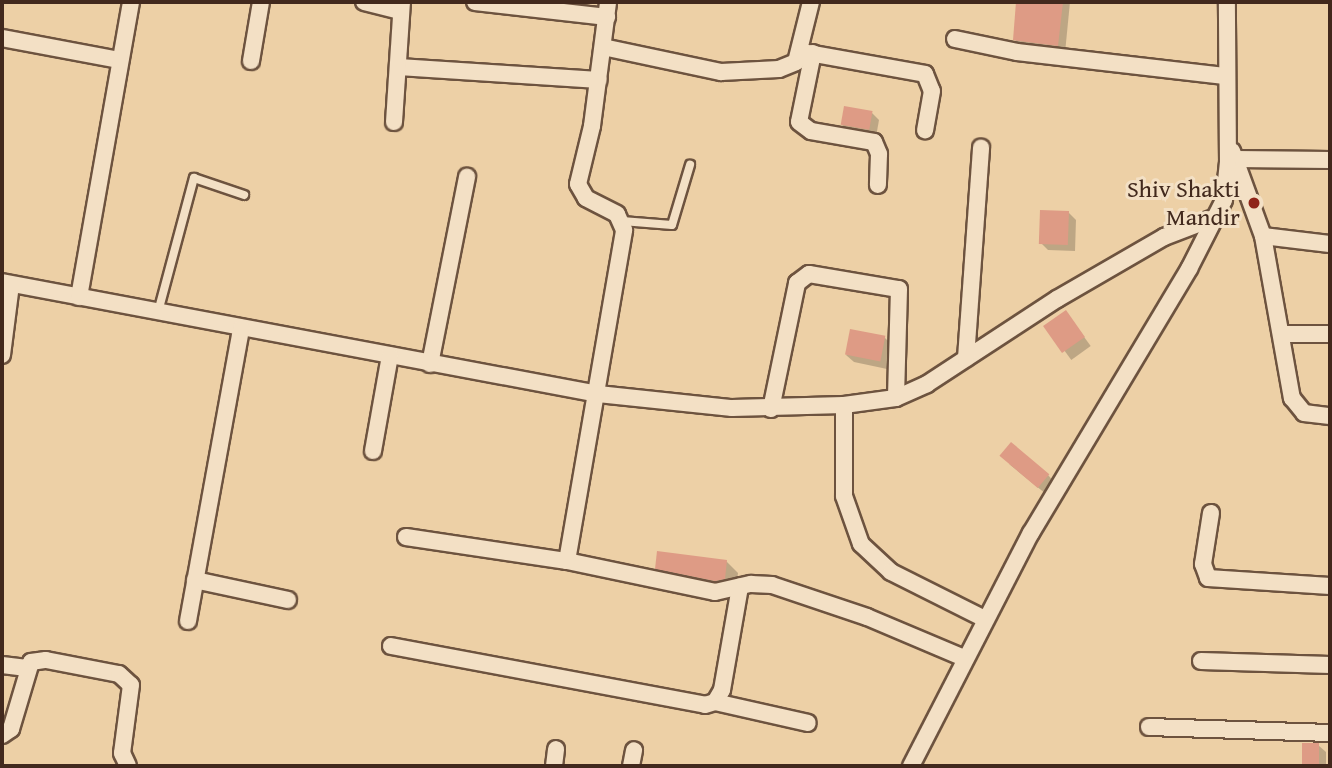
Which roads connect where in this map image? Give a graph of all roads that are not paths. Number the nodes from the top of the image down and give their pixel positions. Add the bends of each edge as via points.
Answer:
1 (131, 2) edge
2 (261, 2) edge
3 (364, 2) edge
4 (475, 2) edge
5 (811, 2) edge
6 (1227, 2) edge
7 (402, 6) edge
8 (608, 9) edge
9 (2, 38) edge
10 (955, 39) dead end
11 (603, 47) junction
12 (807, 52) junction
13 (120, 60) junction
14 (251, 61) dead end
15 (399, 67) junction
16 (1225, 76) junction
17 (599, 80) junction
18 (394, 122) dead end
19 (925, 130) dead end
20 (1227, 138) junction
21 (981, 148) dead end
22 (1236, 159) junction
23 (1330, 160) edge
24 (690, 166) dead end
25 (467, 177) dead end
26 (878, 185) dead end
27 (244, 195) dead end
28 (1216, 218) junction
29 (622, 220) junction
30 (1263, 236) junction
31 (1330, 244) edge
32 (6, 284) edge
33 (79, 297) junction
34 (158, 312) junction
35 (241, 328) junction
36 (1283, 334) junction
37 (1330, 334) edge
38 (2, 355) edge
39 (390, 356) junction
40 (965, 359) junction
41 (430, 364) junction
42 (598, 394) junction
43 (896, 398) junction
44 (844, 405) junction
45 (771, 409) junction
46 (1330, 416) edge
47 (373, 452) dead end
48 (1211, 513) dead end
49 (406, 537) dead end
50 (567, 561) junction
51 (195, 580) junction
52 (1330, 586) edge
53 (740, 587) junction
54 (288, 600) dead end
55 (985, 619) junction
56 (188, 621) dead end
57 (391, 646) dead end
58 (964, 658) junction
59 (1201, 661) dead end
60 (2, 665) edge
61 (1330, 665) edge
62 (27, 668) junction
63 (715, 702) junction
64 (808, 723) dead end
65 (1149, 727) dead end
66 (1330, 733) edge
67 (2, 735) edge
68 (556, 748) dead end
69 (128, 766) edge
70 (554, 766) edge
71 (911, 766) edge

1 - 13 street
2 - 14 street
3 - 7 street
4 - 8 street
5 - 12 street
6 - 16 street
7 - 15 street
8 - 11 street
9 - 13 street
10 - 16 street via 1017,52
11 - 12 street via 721,72 789,67
11 - 17 street
12 - 19 street via 925,74 932,91
12 - 26 street via 799,122 811,131 874,142 879,154
13 - 33 street
15 - 17 street
15 - 18 street
16 - 20 street
17 - 29 street via 579,193
20 - 22 street
20 - 28 street via 1228,182
21 - 40 street
22 - 23 street
22 - 30 street
24 - 29 lane via 672,225
25 - 41 street
27 - 34 lane via 194,178
28 - 40 street via 1164,237
28 - 55 street
29 - 42 street
30 - 31 street
30 - 36 street
32 - 33 street
32 - 38 street
33 - 34 street
34 - 35 street
35 - 39 street
35 - 51 street
36 - 37 street
36 - 46 street via 1296,408
39 - 41 street
39 - 47 street
40 - 43 street
41 - 42 street
42 - 45 street via 678,405
42 - 50 street
43 - 44 street
43 - 45 street via 899,289 809,274 797,283
44 - 45 street
44 - 55 street via 844,496 861,544 891,572
48 - 52 street via 1203,564 1208,578
49 - 50 street
50 - 53 street via 715,592
51 - 54 street
51 - 56 street
53 - 58 street via 772,585 867,617
53 - 63 street via 728,662
55 - 58 street
57 - 63 street via 692,703
58 - 71 street
59 - 61 street
60 - 62 street
62 - 67 street via 11,729
62 - 69 street via 31,662 47,660 127,678 131,694 122,753
63 - 64 street
65 - 66 street
68 - 70 street

